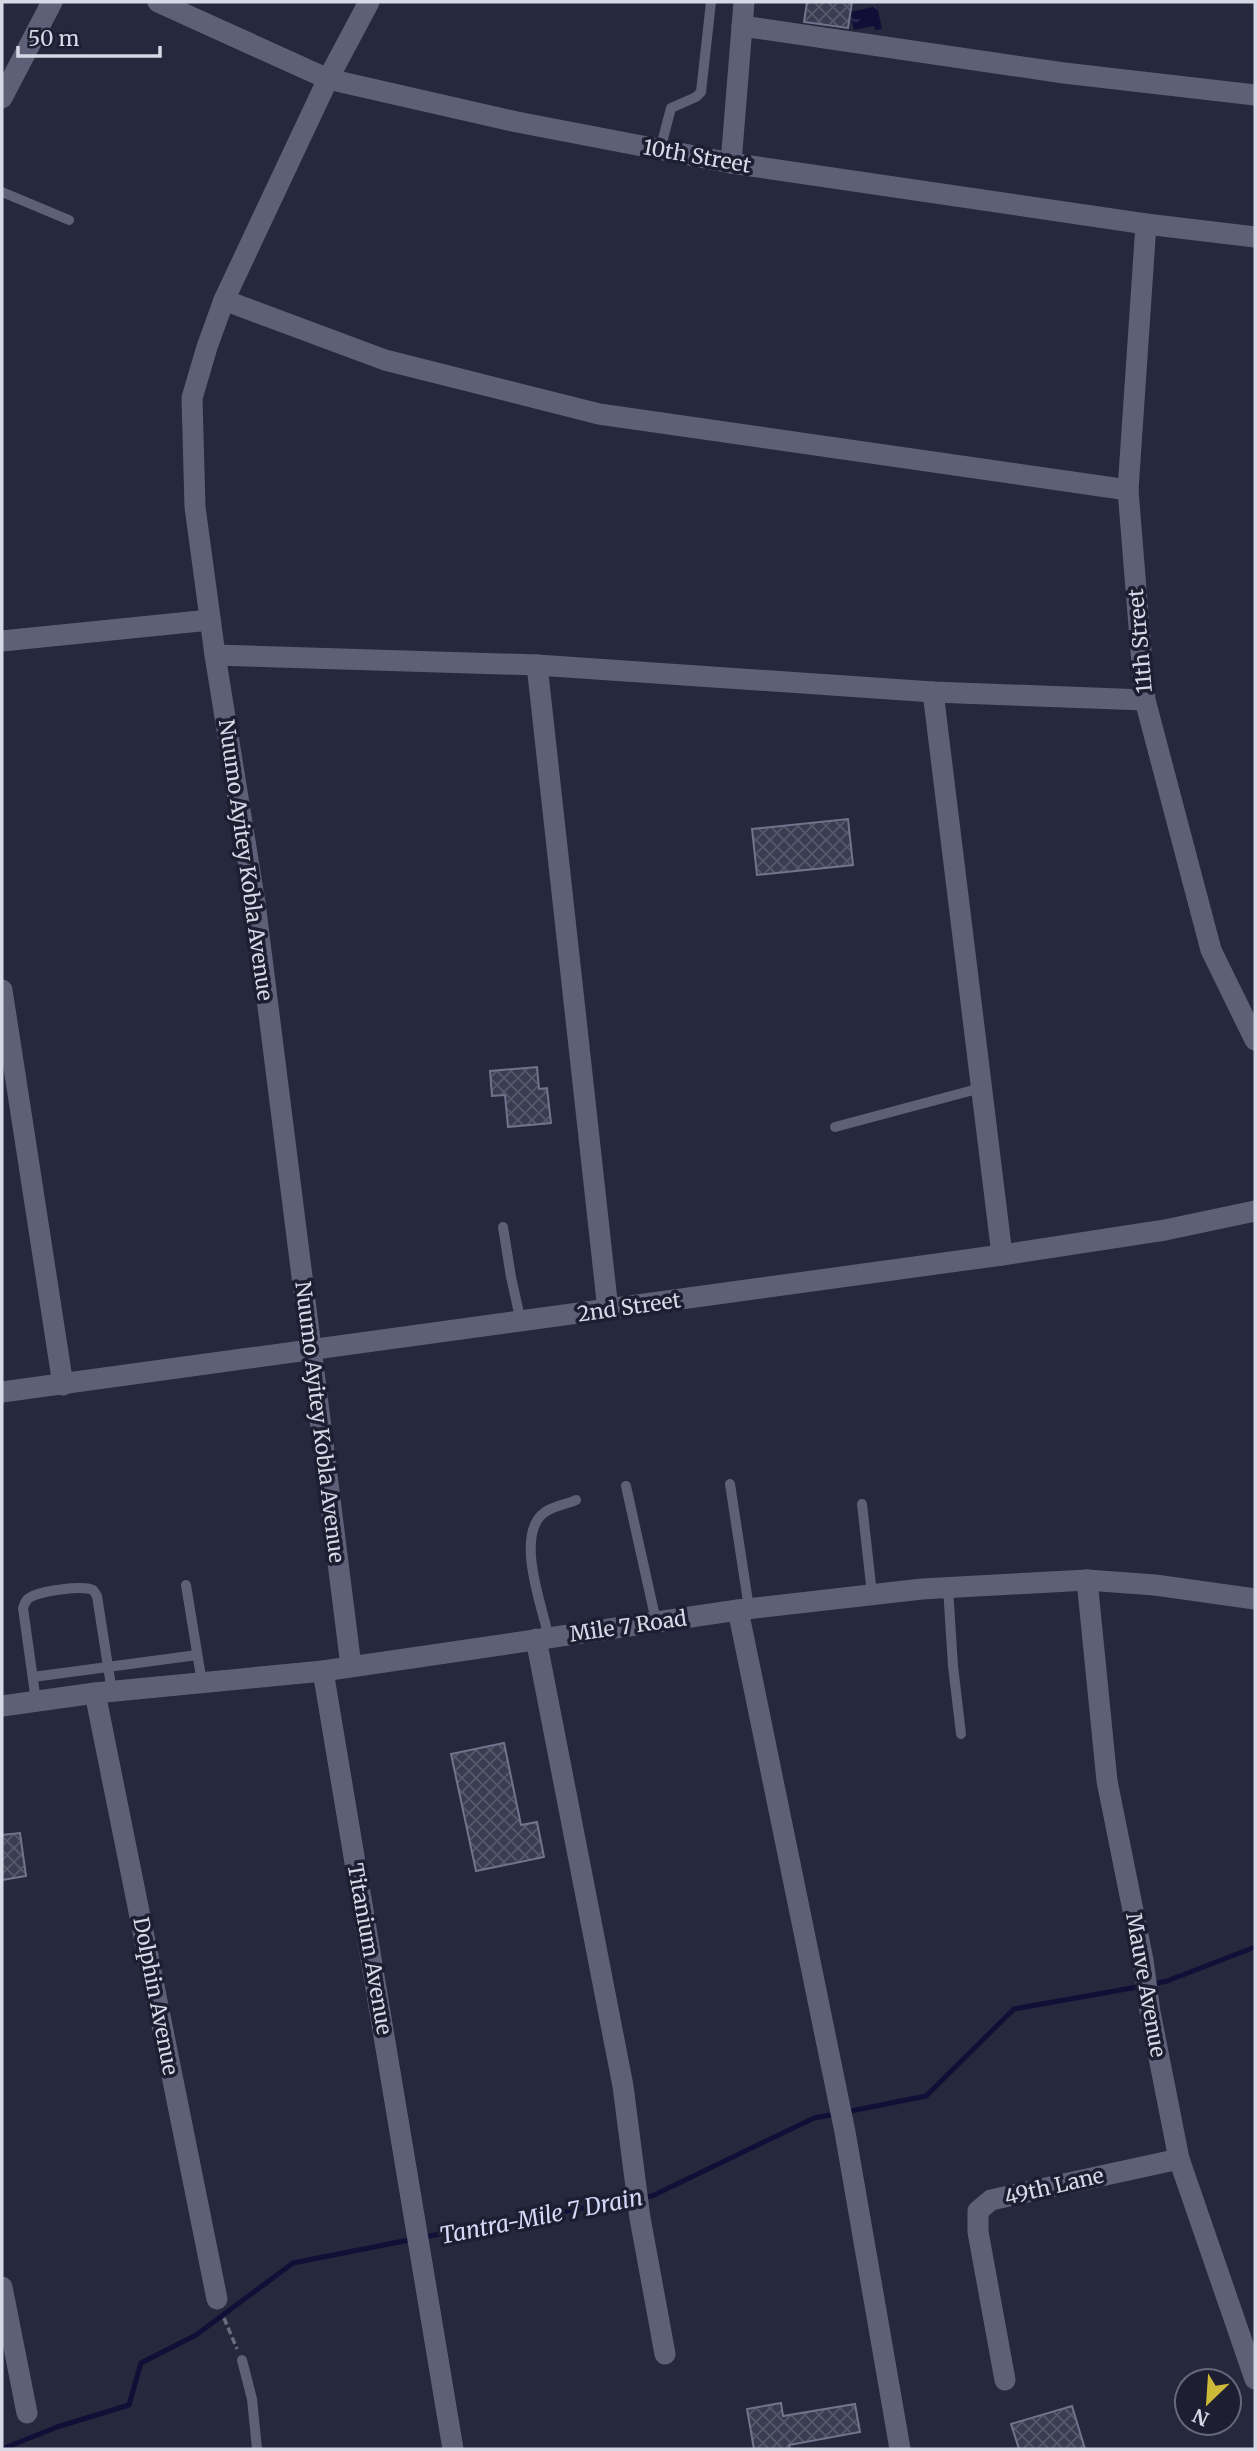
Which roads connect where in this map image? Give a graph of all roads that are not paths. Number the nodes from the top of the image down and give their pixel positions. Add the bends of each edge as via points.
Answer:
1 (52, 2) edge
2 (158, 2) edge
3 (369, 2) edge
4 (711, 2) edge
5 (744, 2) edge
6 (183, 7) edge
7 (742, 26) junction
8 (328, 79) junction
9 (1255, 95) edge
10 (2, 98) edge
11 (660, 150) junction
12 (731, 163) junction
13 (2, 192) edge
14 (69, 219) dead end
15 (1146, 224) junction
16 (1255, 237) edge
17 (224, 300) junction
18 (1128, 490) junction
19 (210, 620) junction
20 (2, 641) edge
21 (215, 655) junction
22 (537, 666) junction
23 (933, 692) junction
24 (1144, 701) junction
25 (2, 990) edge
26 (1255, 1040) edge
27 (981, 1088) junction
28 (835, 1128) dead end
29 (1255, 1211) edge
30 (503, 1227) dead end
31 (1002, 1255) junction
32 (608, 1310) junction
33 (521, 1322) junction
34 (311, 1351) junction
35 (63, 1385) junction
36 (2, 1392) edge
37 (730, 1485) dead end
38 (626, 1486) dead end
39 (576, 1500) dead end
40 (862, 1504) dead end
41 (1087, 1580) junction
42 (186, 1584) dead end
43 (948, 1588) junction
44 (872, 1594) junction
45 (1255, 1599) edge
46 (743, 1609) junction
47 (656, 1621) junction
48 (543, 1638) junction
49 (197, 1655) junction
50 (144, 1663) junction
51 (351, 1667) junction
52 (108, 1668) junction
53 (323, 1671) junction
54 (33, 1677) junction
55 (202, 1683) junction
56 (147, 1689) junction
57 (104, 1693) junction
58 (36, 1701) junction
59 (2, 1706) edge
60 (961, 1734) dead end
61 (1179, 2159) junction
62 (2, 2287) edge
63 (218, 2303) road end
64 (665, 2354) dead end
65 (242, 2361) dead end
66 (1255, 2379) edge
67 (1005, 2380) dead end
68 (27, 2413) dead end
69 (257, 2449) edge
70 (453, 2449) edge
71 (900, 2449) edge

1 - 10 street
2 - 6 street, 10th Street
3 - 8 street, Nuumo Ayitey Kobla Avenue
4 - 11 lane via 702,92 671,108
5 - 7 street
6 - 8 street, 10th Street
7 - 9 street via 1064,73
7 - 12 street
8 - 11 street, 10th Street
8 - 17 street, Nuumo Ayitey Kobla Avenue
11 - 12 street, 10th Street
12 - 15 street, 10th Street
13 - 14 lane
15 - 16 street, 10th Street
15 - 18 street, 11th Street
17 - 18 street via 384,360 599,414
17 - 19 street, Nuumo Ayitey Kobla Avenue via 192,398 195,508
18 - 24 street, 11th Street
19 - 20 street
19 - 21 street, Nuumo Ayitey Kobla Avenue
21 - 22 street
21 - 34 street, Nuumo Ayitey Kobla Avenue via 254,903
22 - 23 street
22 - 32 street
23 - 24 street
23 - 27 street
24 - 26 street, 11th Street via 1211,950
25 - 35 street
27 - 28 lane
27 - 31 street
29 - 31 street, 2nd Street
30 - 33 lane
31 - 32 street, 2nd Street
32 - 33 street, 2nd Street
33 - 34 street, 2nd Street
34 - 35 street, 2nd Street
34 - 51 street, Nuumo Ayitey Kobla Avenue
35 - 36 street, 2nd Street
37 - 46 lane
38 - 47 lane
39 - 48 lane via 546,1511 531,1531
40 - 44 lane
41 - 43 street, Mile 7 Road
41 - 45 street, Mile 7 Road
41 - 61 street, Mauve Avenue via 1107,1781
42 - 49 lane
43 - 44 street, Mile 7 Road
43 - 60 lane
44 - 46 street, Mile 7 Road
46 - 47 street, Mile 7 Road
46 - 71 street via 845,2133
47 - 48 street, Mile 7 Road
48 - 51 street, Mile 7 Road
48 - 64 street via 623,2086 640,2218
49 - 50 lane
49 - 55 lane
50 - 52 lane
50 - 56 lane
51 - 53 street, Mile 7 Road
52 - 54 lane
52 - 54 lane via 97,1596 82,1587 32,1596 24,1603
52 - 57 lane
53 - 55 street, Mile 7 Road
53 - 70 street, Titanium Avenue
54 - 58 lane
55 - 56 street, Mile 7 Road
56 - 57 street, Mile 7 Road
57 - 58 street, Mile 7 Road
57 - 63 street, Dolphin Avenue
58 - 59 street, Mile 7 Road
61 - 66 street, Mauve Avenue
61 - 67 street, 49th Lane via 991,2200 978,2211
62 - 68 street
65 - 69 lane

